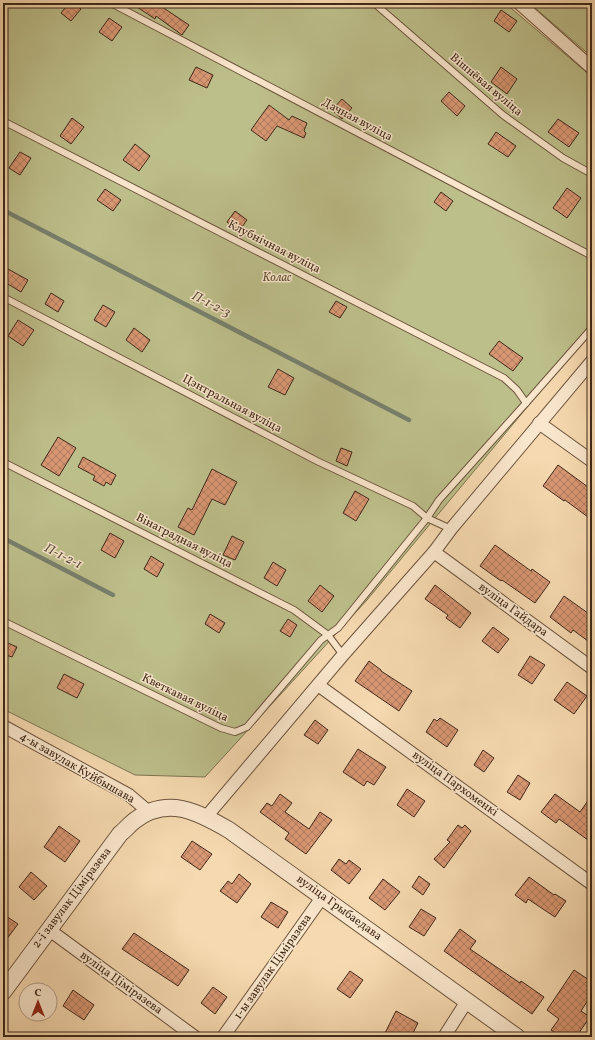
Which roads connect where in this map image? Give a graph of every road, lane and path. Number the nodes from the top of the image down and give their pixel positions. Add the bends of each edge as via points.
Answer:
1 (111, 3) edge
2 (374, 3) edge
3 (519, 3) edge
4 (592, 68) edge
5 (3, 121) edge
6 (592, 174) edge
7 (592, 256) edge
8 (3, 297) edge
9 (592, 328) edge
10 (592, 361) edge
11 (526, 403) junction
12 (539, 423) junction
13 (592, 461) edge
14 (3, 462) edge
15 (427, 518) junction
16 (451, 529) junction
17 (434, 552) junction
18 (3, 621) edge
19 (328, 635) junction
20 (343, 655) junction
21 (592, 668) edge
22 (318, 685) junction
23 (3, 726) edge
24 (149, 812) junction
25 (206, 817) junction
26 (592, 884) edge
27 (323, 896) junction
28 (48, 929) junction
29 (3, 992) edge
30 (467, 1001) junction
31 (194, 1037) edge
32 (223, 1037) edge
33 (444, 1037) edge
34 (517, 1037) edge

1 - 7 lane, Дачная вуліца
2 - 6 lane, Вішнёвая вуліца via 503,115 563,158
3 - 4 street
5 - 11 lane, Клубнічная вуліца via 504,378
8 - 15 lane, Цэнтральная вуліца via 318,461 413,506
9 - 11 lane, Кветкавая вуліца
10 - 12 street
11 - 15 lane, Кветкавая вуліца via 439,500
12 - 13 street
12 - 16 street
14 - 19 lane, Вінаградная вуліца via 294,610
15 - 16 lane, Цэнтральная вуліца
15 - 19 lane, Кветкавая вуліца via 360,603 338,628
16 - 17 street
17 - 20 street
17 - 21 street, вуліца Гайдара
18 - 19 lane, Кветкавая вуліца via 220,728 234,732 247,727
19 - 20 lane, Вінаградная вуліца
20 - 22 street
22 - 25 street
22 - 26 street, вуліца Пархоменкі
23 - 24 street, 4-ы завулак Куйбышава via 129,795
24 - 25 street, вуліца Грыбаедава via 168,808 189,810
24 - 28 street, 2-і завулак Ціміразева via 120,834
25 - 27 street, вуліца Грыбаедава via 229,830
27 - 30 street, вуліца Грыбаедава
27 - 32 street, 1-ы завулак Ціміразева
28 - 29 street, 2-і завулак Ціміразева
28 - 31 street, вуліца Ціміразева
30 - 33 street
30 - 34 street, вуліца Грыбаедава

